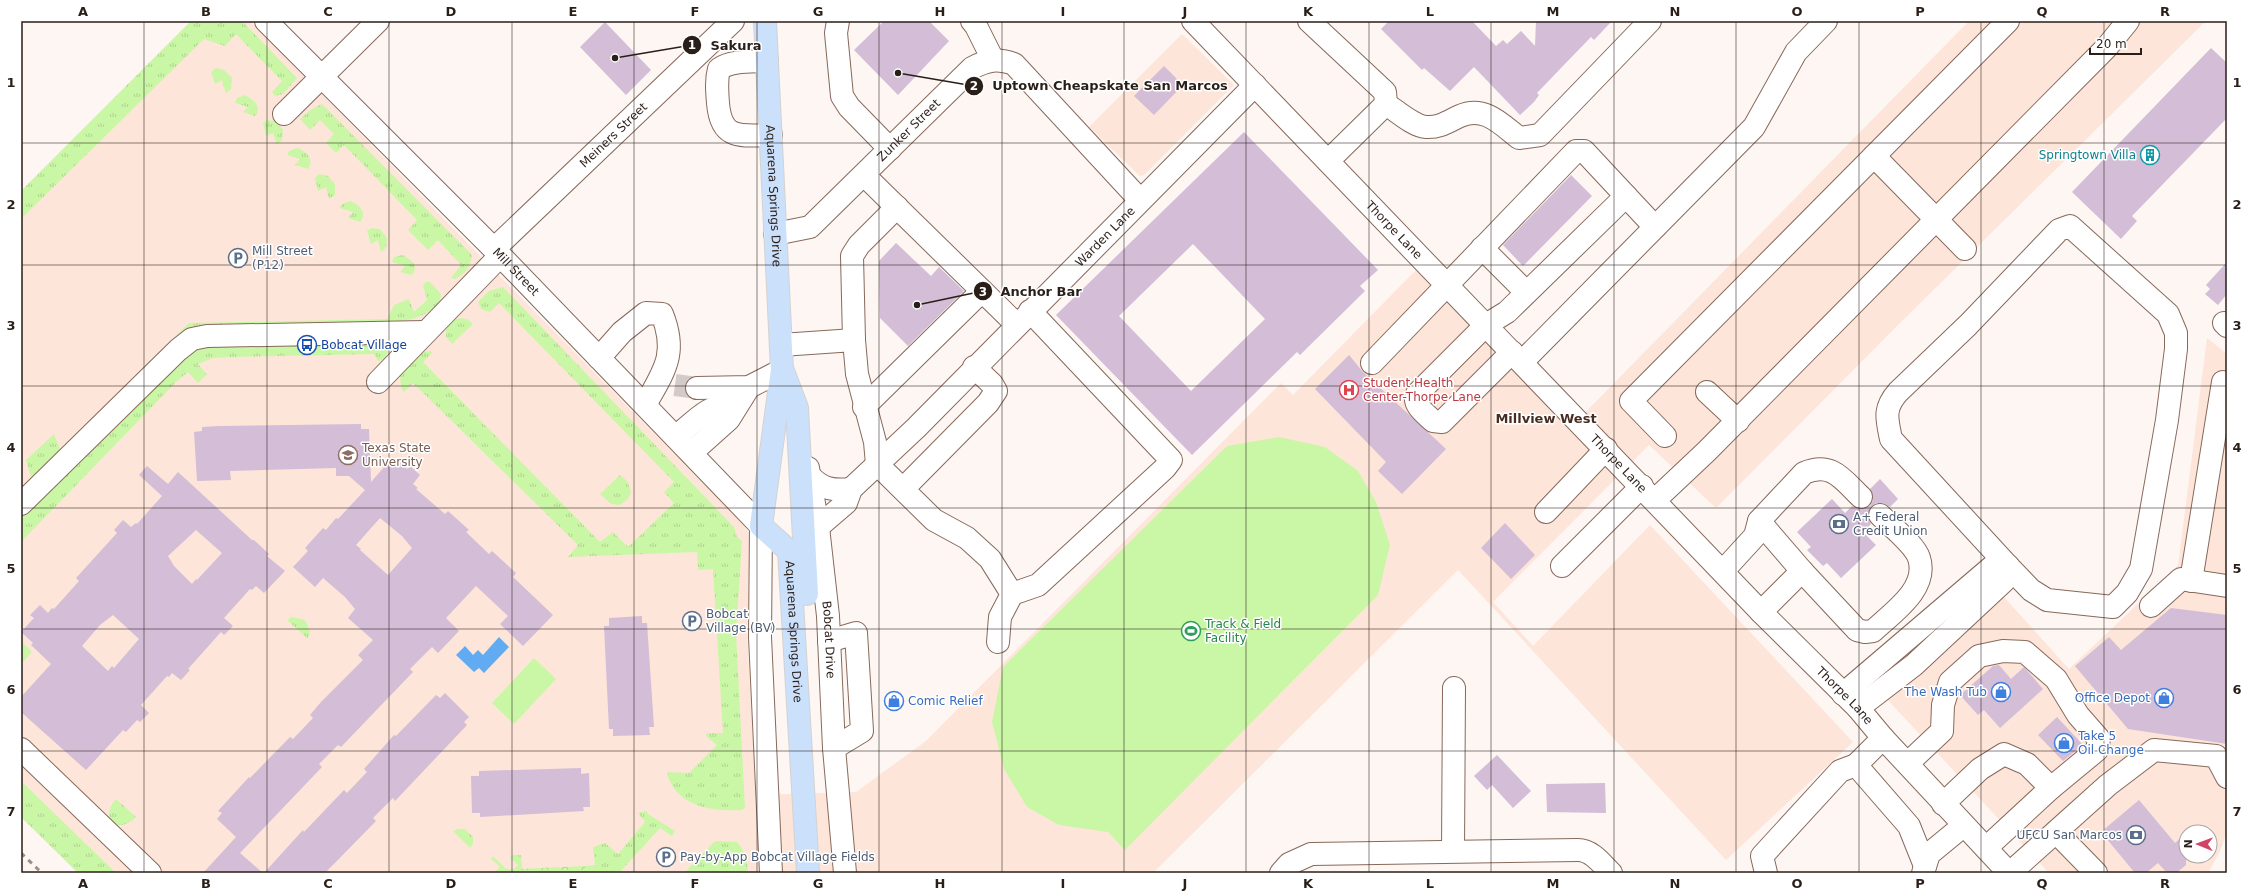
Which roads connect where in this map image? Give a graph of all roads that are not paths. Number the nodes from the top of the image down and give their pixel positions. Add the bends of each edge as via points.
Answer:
1 (266, 21) edge
2 (378, 21) edge
3 (733, 21) edge
4 (765, 21) edge
5 (838, 21) edge
6 (972, 21) edge
7 (1193, 21) edge
8 (1309, 21) edge
9 (1650, 21) edge
10 (1826, 21) edge
11 (2008, 21) edge
12 (2128, 21) edge
13 (697, 55) junction
14 (993, 60) junction
15 (767, 62) junction
16 (719, 69) junction
17 (321, 78) junction
18 (1255, 85) junction
19 (1386, 104) junction
20 (284, 114) dead end
21 (771, 135) junction
22 (890, 148) junction
23 (1874, 156) junction
24 (1328, 161) junction
25 (864, 175) junction
26 (1626, 196) junction
27 (1140, 200) junction
28 (897, 207) junction
29 (1936, 219) junction
30 (1655, 227) junction
31 (775, 234) junction
32 (1482, 248) junction
33 (1965, 249) dead end
34 (497, 253) junction
35 (1447, 285) junction
36 (982, 291) junction
37 (1526, 292) junction
38 (1023, 318) junction
39 (1486, 325) junction
40 (425, 332) junction
41 (854, 340) junction
42 (781, 345) junction
43 (1517, 357) junction
44 (599, 358) junction
45 (1372, 362) dead end
46 (974, 367) junction
47 (782, 370) junction
48 (378, 382) dead end
49 (2227, 383) edge
50 (697, 388) tunnel mouth
51 (1707, 392) dead end
52 (743, 395) junction
53 (645, 405) junction
54 (864, 407) junction
55 (797, 408) junction
56 (1738, 421) junction
57 (1665, 436) dead end
58 (676, 437) junction
59 (2220, 443) edge
60 (1606, 449) junction
61 (692, 453) junction
62 (877, 464) junction
63 (809, 475) junction
64 (851, 489) junction
65 (903, 489) junction
66 (1648, 493) junction
67 (1861, 497) dead end
68 (21, 504) edge
69 (1546, 512) dead end
70 (1880, 515) dead end
71 (1759, 521) junction
72 (762, 526) junction
73 (818, 527) junction
74 (1562, 566) dead end
75 (2008, 566) junction
76 (1724, 571) junction
77 (1802, 571) junction
78 (2191, 581) junction
79 (2227, 586) edge
80 (1012, 594) junction
81 (2151, 606) dead end
82 (1761, 612) junction
83 (829, 641) junction
84 (998, 642) dead end
85 (1454, 688) dead end
86 (1851, 701) junction
87 (800, 714) junction
88 (1883, 738) junction
89 (834, 748) junction
90 (21, 749) edge
91 (1908, 763) junction
92 (1856, 765) junction
93 (2227, 777) edge
94 (2051, 788) junction
95 (1943, 804) junction
96 (1964, 826) junction
97 (2056, 832) junction
98 (1986, 848) junction
99 (1453, 851) junction
100 (1924, 870) edge
101 (150, 873) edge
102 (771, 873) edge
103 (808, 873) edge
104 (845, 873) edge
105 (1281, 873) edge
106 (1611, 873) edge
107 (1766, 873) edge
108 (2009, 873) edge
109 (2096, 873) edge

1 - 17 street, Mill Street
2 - 17 street
3 - 13 street, Meiners Street
4 - 15 main road, Aquarena Springs Drive
5 - 22 street via 836,32 842,96 849,107
6 - 14 street
7 - 18 street, Thorpe Lane
8 - 19 street via 1385,92
9 - 19 street via 1540,135 1520,138 1493,116 1482,113 1462,115 1439,126 1424,127
10 - 30 street via 1796,52 1754,127
11 - 23 street
12 - 29 street via 2107,47
13 - 16 street
13 - 34 street, Meiners Street
14 - 22 street, Zunker Street via 972,68
14 - 27 street, Zunker Street via 1014,64
15 - 16 street via 730,64
15 - 21 main road, Aquarena Springs Drive
16 - 21 street via 717,94 723,126 737,135
17 - 20 street
17 - 34 street, Mill Street
18 - 24 street, Thorpe Lane
18 - 27 street, Warden Lane
19 - 24 street
21 - 31 main road, Aquarena Springs Drive
22 - 25 street, Zunker Street
23 - 29 street
23 - 57 street via 1631,401
24 - 35 street, Thorpe Lane
25 - 28 street
25 - 31 street, Zunker Street via 810,226
26 - 30 street
26 - 32 street via 1584,152 1576,151
26 - 37 street
27 - 38 street, Warden Lane
28 - 36 street
28 - 41 street via 859,245 852,256
29 - 33 street
29 - 56 street
30 - 43 street
31 - 42 main road, Aquarena Springs Drive
32 - 35 street
32 - 37 street
34 - 40 street, Meiners Street
34 - 44 street, Mill Street
35 - 39 street, Thorpe Lane
35 - 45 street
36 - 38 street
36 - 54 street
37 - 39 street via 1507,312
38 - 46 street, Warden Lane
38 - 80 street via 1171,460 1038,585
39 - 43 street, Thorpe Lane
39 - 43 street via 1417,394 1416,404 1433,422 1442,422
40 - 48 street, Meiners Street
40 - 68 street via 207,336 192,339
41 - 42 street
41 - 54 street via 857,374
42 - 47 main road, Aquarena Springs Drive
43 - 60 street, Thorpe Lane
44 - 53 street, Mill Street
44 - 53 street via 622,332 646,313 662,314 670,331 665,369 667,383
46 - 62 street, Warden Lane
46 - 65 street via 996,391 988,403
47 - 52 street
47 - 55 main road, Aquarena Springs Drive
47 - 72 main road, Aquarena Springs Drive
49 - 59 street via 2223,382
50 - 52 street
51 - 56 street
52 - 58 street via 705,411
52 - 61 street via 729,419
53 - 58 street, Mill Street
54 - 62 street via 875,442
55 - 63 street, Bobcat Drive
55 - 87 main road, Aquarena Springs Drive via 809,646
56 - 66 street
58 - 61 street, Mill Street
59 - 78 street
60 - 66 street, Thorpe Lane
60 - 69 street
61 - 72 street, Mill Street
62 - 64 street, Warden Lane
62 - 65 street
63 - 64 street via 822,487 832,490
63 - 73 street, Bobcat Drive
64 - 73 street, Warden Lane via 846,503
65 - 80 street via 934,520 967,538 990,559
66 - 74 street
66 - 76 street, Thorpe Lane
67 - 71 street via 1833,470 1813,469 1804,473
70 - 77 street via 1913,548 1919,558 1921,576 1908,599 1873,631 1857,630
71 - 76 street via 1755,536
71 - 77 street
72 - 87 main road, Aquarena Springs Drive via 789,551
72 - 102 street via 760,637
73 - 83 street, Bobcat Drive
75 - 75 street via 2035,593 2047,600 2106,608 2113,607 2127,593 2141,569 2167,420 2176,333 2168,314 2070,226 2059,230 1968,325 1898,392 1890,402 1886,414 1891,439
75 - 86 street via 2004,581 1914,665
76 - 82 street, Thorpe Lane
77 - 82 street
78 - 79 street
78 - 81 street via 2181,580
80 - 84 street via 1000,617
82 - 86 street, Thorpe Lane
83 - 89 street, Bobcat Drive
83 - 89 street via 856,633 862,731
85 - 99 street
86 - 88 street, Thorpe Lane
87 - 103 main road, Aquarena Springs Drive
88 - 91 street, Thorpe Lane
88 - 92 street
89 - 104 street, Bobcat Drive
90 - 101 street
91 - 94 street via 1942,731 1943,705 1950,682 1979,656 2003,651 2025,652 2056,678 2078,714 2099,739 2097,750
91 - 95 street, Thorpe Lane
92 - 100 street via 1909,826
92 - 107 street via 1840,771 1762,856
93 - 97 street via 2216,756 2154,750 2108,785
94 - 95 street via 2027,764 2004,754 1980,770
94 - 98 street
95 - 96 street, Thorpe Lane
96 - 98 street, Thorpe Lane
96 - 100 street via 1929,854
97 - 108 street
97 - 109 street
98 - 108 street, Thorpe Lane
99 - 105 street via 1310,854 1289,864
99 - 106 street via 1584,850

